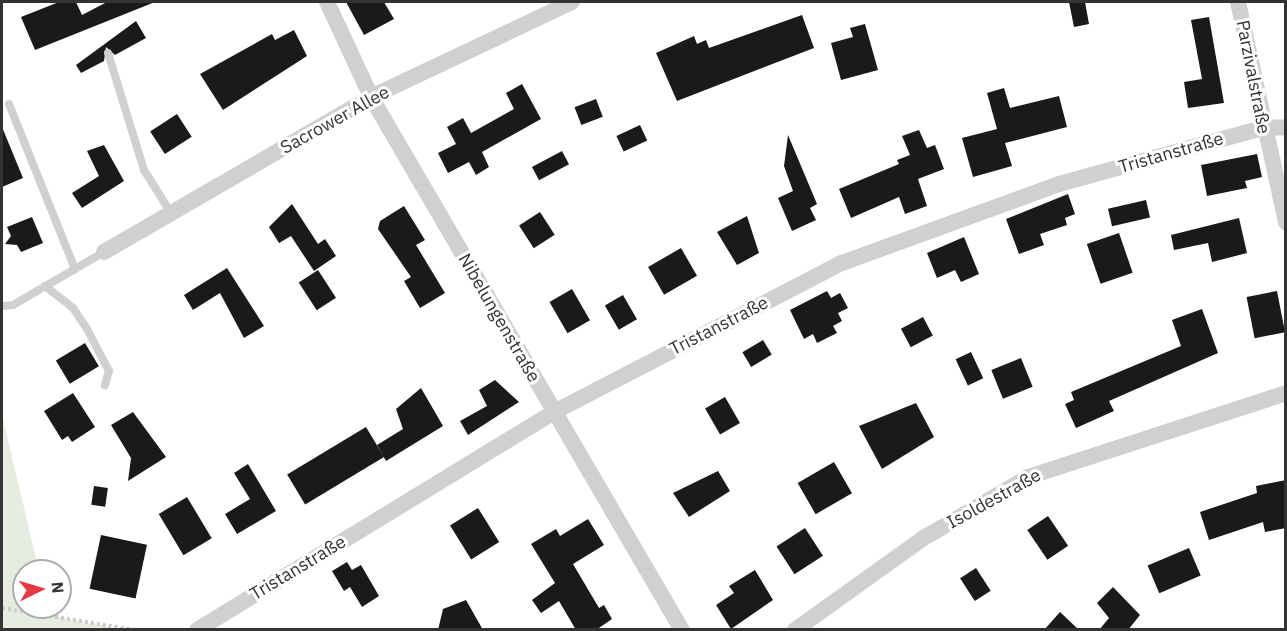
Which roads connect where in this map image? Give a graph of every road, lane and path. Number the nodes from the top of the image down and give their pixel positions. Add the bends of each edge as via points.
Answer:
1 (327, 2) edge
2 (572, 2) edge
3 (1238, 2) edge
4 (108, 53) dead end
5 (371, 97) junction
6 (9, 104) dead end
7 (1286, 127) edge
8 (1262, 128) junction
9 (171, 213) junction
10 (1286, 223) edge
11 (104, 252) joint
12 (75, 269) junction
13 (45, 286) junction
14 (2, 306) edge
15 (105, 385) dead end
16 (1286, 393) edge
17 (554, 412) junction
18 (2, 608) edge
19 (135, 630) edge
20 (197, 630) edge
21 (682, 630) edge
22 (795, 630) edge

1 - 5 street, Nibelungenstraße
2 - 5 street, Sacrower Allee
3 - 8 street, Parzivalstraße
4 - 9 lane via 144,170
5 - 9 street, Sacrower Allee
5 - 17 street, Nibelungenstraße
6 - 12 lane
7 - 8 street, Tristanstraße
8 - 10 street, Parzivalstraße
8 - 17 street, Tristanstraße via 1059,184 842,263
9 - 11 street, Sacrower Allee
11 - 12 lane
12 - 13 lane
13 - 14 lane
13 - 15 lane via 73,308 93,339 109,371
16 - 22 street, Isoldestraße via 1028,477 922,539
17 - 20 street, Tristanstraße
17 - 21 street, Nibelungenstraße
18 - 19 path

